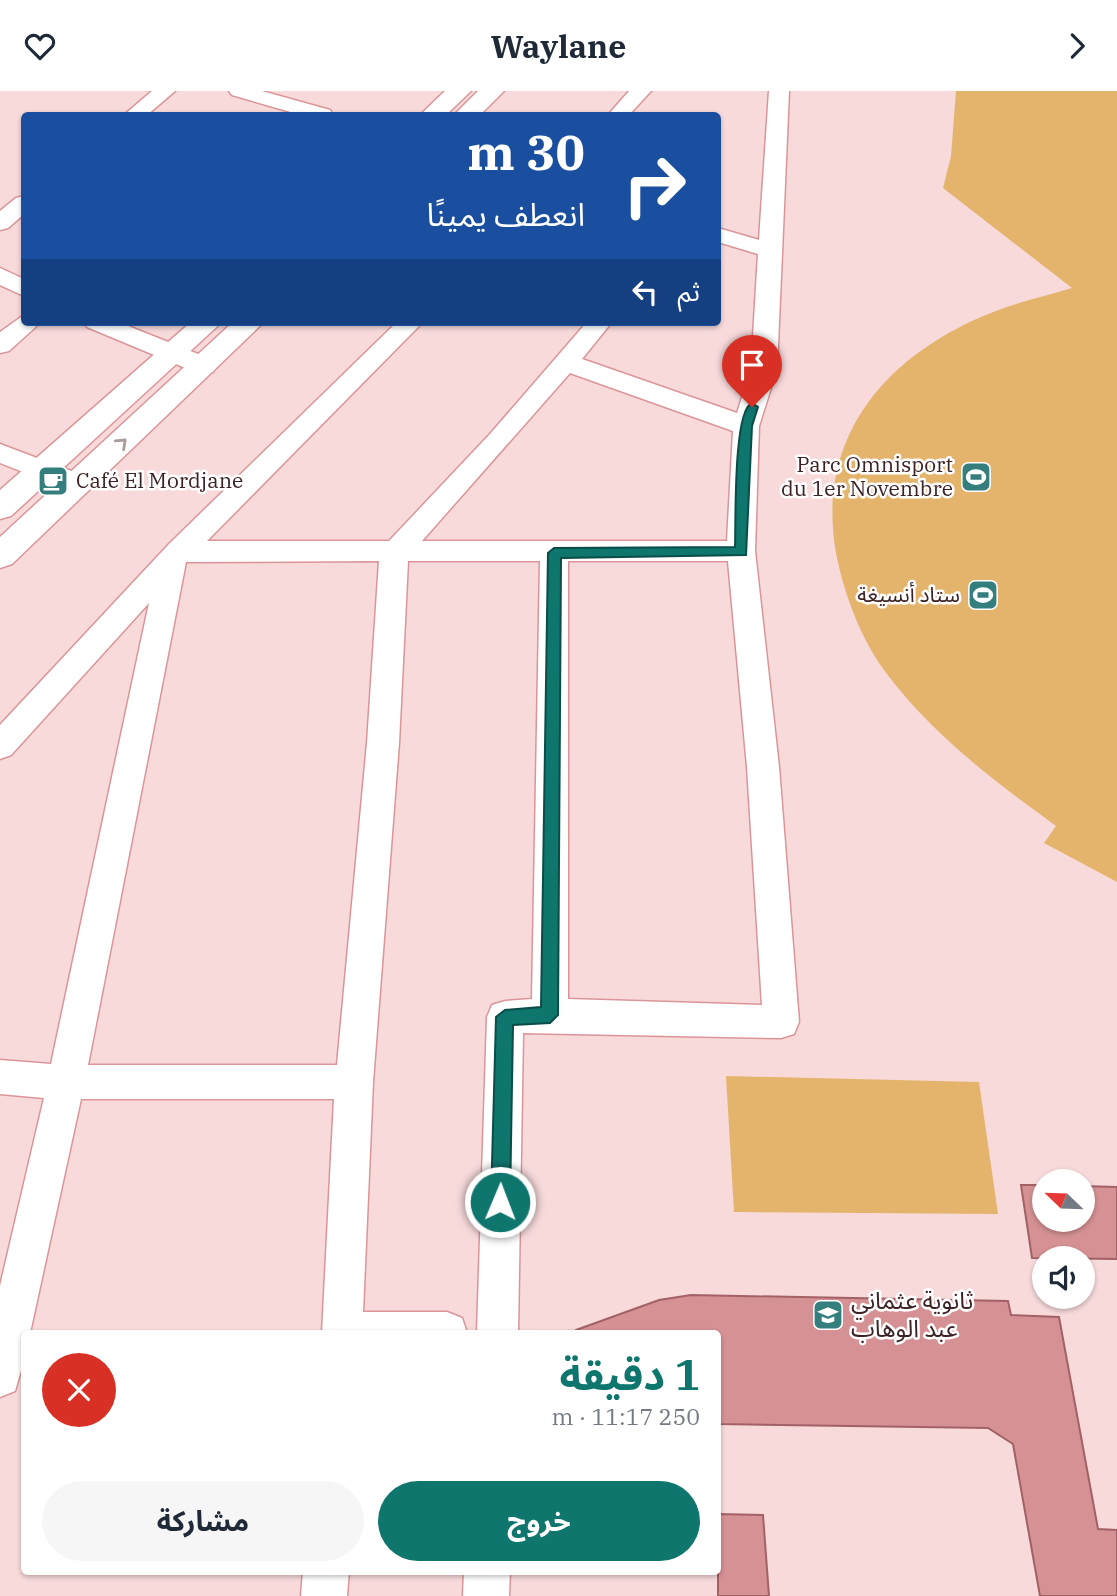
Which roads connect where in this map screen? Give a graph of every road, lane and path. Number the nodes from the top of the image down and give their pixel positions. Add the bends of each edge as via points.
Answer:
1 (164, 91) edge
2 (239, 91) edge
3 (299, 91) edge
4 (459, 91) edge
5 (492, 91) edge
6 (641, 91) edge
7 (779, 91) edge
8 (275, 110) edge
9 (138, 112) edge
10 (294, 112) edge
11 (435, 112) edge
12 (469, 112) edge
13 (621, 112) edge
14 (21, 206) edge
15 (0, 223) edge
16 (721, 236) edge
17 (770, 250) junction
18 (0, 275) edge
19 (21, 287) edge
20 (24, 326) edge
21 (106, 326) edge
22 (203, 326) edge
23 (246, 326) edge
24 (407, 326) edge
25 (596, 326) edge
26 (0, 345) edge
27 (174, 352) junction
28 (564, 362) junction
29 (204, 366) junction
30 (746, 426) junction
31 (0, 453) edge
32 (43, 470) junction
33 (77, 484) junction
34 (0, 508) edge
35 (741, 551) junction
36 (394, 553) junction
37 (554, 553) junction
38 (175, 555) junction
39 (0, 557) edge
40 (0, 746) edge
41 (550, 1015) junction
42 (0, 1077) edge
43 (66, 1082) junction
44 (354, 1082) junction
45 (342, 1330) edge
46 (498, 1330) edge
47 (1, 1364) edge
48 (326, 1575) edge
49 (487, 1575) edge
50 (324, 1596) edge
51 (486, 1596) edge

1 - 9 street
2 - 8 street
3 - 8 street
4 - 11 main road
5 - 12 main road
6 - 13 street
7 - 17 street
8 - 10 street
14 - 15 street
16 - 17 street
17 - 30 street via 764,369
18 - 19 street
20 - 26 street
21 - 27 street
22 - 27 main road
23 - 29 main road
24 - 38 street
25 - 28 street
27 - 29 street
27 - 32 main road
28 - 30 street
28 - 36 street
33 -> 29 main road
30 - 35 street
31 - 32 street
32 - 33 street
32 - 34 main road
33 - 39 main road
35 - 37 street
35 - 41 street via 763,767 781,1022
36 - 37 street
36 - 38 street
36 - 44 street
37 - 41 street
38 - 40 street
38 - 43 street
41 - 46 street via 505,1017
42 - 43 street
43 - 44 street
43 - 47 street
44 - 45 street
48 - 50 street
49 - 51 street

